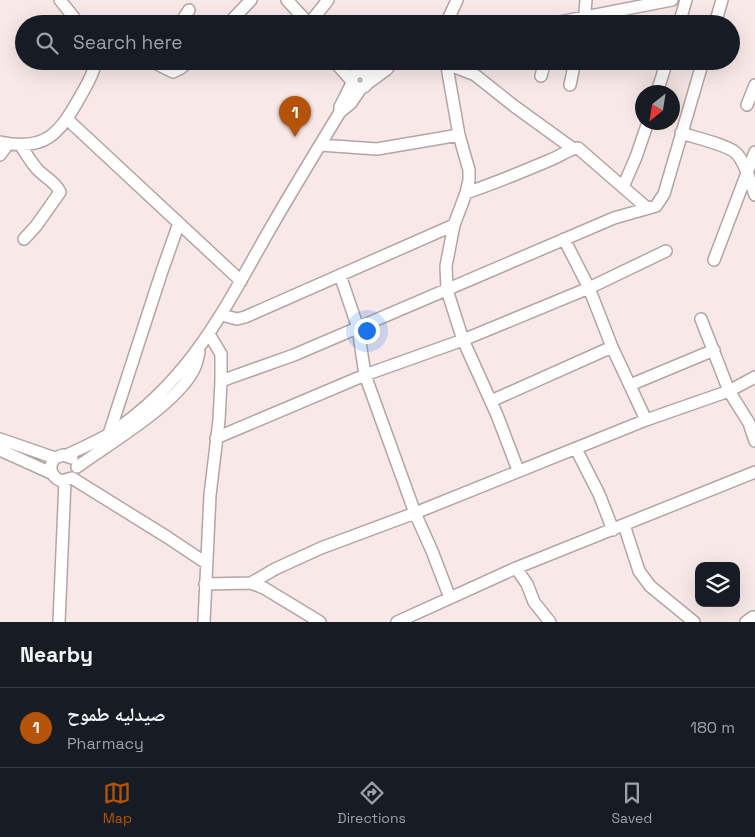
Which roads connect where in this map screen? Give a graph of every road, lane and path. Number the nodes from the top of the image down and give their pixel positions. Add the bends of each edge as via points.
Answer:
1 (60, 0) edge
2 (251, 0) edge
3 (278, 0) edge
4 (287, 0) edge
5 (328, 0) edge
6 (457, 0) edge
7 (586, 0) edge
8 (615, 0) edge
9 (672, 0) edge
10 (686, 0) edge
11 (722, 0) edge
12 (190, 10) dead end
13 (611, 12) junction
14 (72, 15) edge
15 (186, 15) edge
16 (237, 15) edge
17 (292, 15) edge
18 (301, 15) edge
19 (316, 15) edge
20 (450, 15) edge
21 (585, 15) edge
22 (601, 15) edge
23 (682, 15) edge
24 (718, 15) edge
25 (94, 70) edge
26 (343, 70) edge
27 (359, 70) edge
28 (367, 70) edge
29 (385, 70) edge
30 (448, 70) edge
31 (464, 70) edge
32 (543, 70) edge
33 (573, 70) edge
34 (664, 70) edge
35 (700, 70) edge
36 (362, 72) junction
37 (541, 76) dead end
38 (358, 84) junction
39 (570, 84) dead end
40 (659, 85) edge
41 (755, 85) edge
42 (747, 105) dead end
43 (66, 119) junction
44 (645, 130) edge
45 (681, 133) junction
46 (459, 135) junction
47 (4, 143) edge
48 (320, 145) junction
49 (21, 146) junction
50 (572, 148) junction
51 (755, 152) edge
52 (0, 155) edge
53 (746, 174) junction
54 (623, 187) junction
55 (466, 192) junction
56 (755, 195) edge
57 (647, 208) junction
58 (179, 223) junction
59 (454, 225) junction
60 (24, 239) dead end
61 (564, 239) junction
62 (666, 251) dead end
63 (714, 260) dead end
64 (340, 275) junction
65 (241, 281) junction
66 (589, 288) junction
67 (447, 290) junction
68 (222, 315) junction
69 (701, 318) dead end
70 (358, 328) junction
71 (208, 334) junction
72 (463, 340) junction
73 (201, 346) junction
74 (612, 347) junction
75 (714, 350) junction
76 (365, 375) junction
77 (755, 377) edge
78 (221, 381) junction
79 (630, 385) junction
80 (729, 391) junction
81 (491, 401) junction
82 (646, 420) junction
83 (110, 434) junction
84 (216, 438) junction
85 (0, 439) edge
86 (755, 441) edge
87 (576, 449) junction
88 (0, 450) edge
89 (67, 455) junction
90 (55, 458) junction
91 (77, 467) junction
92 (518, 470) junction
93 (755, 472) edge
94 (52, 473) junction
95 (69, 479) junction
96 (415, 513) junction
97 (618, 527) junction
98 (206, 563) junction
99 (516, 568) junction
100 (251, 583) junction
101 (205, 584) junction
102 (450, 598) junction
103 (59, 622) edge
104 (204, 622) edge
105 (320, 622) edge
106 (397, 622) edge
107 (550, 622) edge
108 (694, 622) edge

1 - 14 street
2 - 16 street
3 - 17 street
4 - 18 street
5 - 19 street
6 - 20 street
7 - 21 street
8 - 13 street
9 - 13 street
10 - 23 street
11 - 24 street
12 - 15 street
13 - 22 street
25 - 43 street
26 - 38 street
27 - 36 street
28 - 36 street
29 - 38 street
30 - 46 street
31 - 50 street
32 - 37 street
33 - 39 street
34 - 40 street
35 - 45 street
36 - 38 street via 353,75
38 - 48 street via 340,106 340,112
41 - 42 street
43 - 49 street via 41,143
43 - 58 street
44 - 54 street
45 - 53 street via 732,150
45 - 57 street via 664,194 656,206
46 - 48 street via 377,149
46 - 55 street via 469,170
47 - 49 street
47 - 52 street
48 - 65 street
49 - 60 street via 60,192
50 - 54 street via 581,150
50 - 55 street via 504,180
51 - 53 street
53 - 56 street
53 - 63 street
54 - 57 street
55 - 59 street
57 - 61 street
58 - 65 street
58 - 83 street
59 - 64 street
59 - 67 street via 446,266
61 - 66 street
61 - 67 street
62 - 66 street
64 - 68 street via 245,317 237,319
64 - 70 street
65 - 68 street
66 - 72 street
66 - 74 street
67 - 70 street
67 - 72 street
68 - 71 street
69 - 75 street
70 - 76 street
70 - 78 street via 254,371
71 - 73 street
71 - 78 street via 221,354
72 - 76 street
72 - 81 street
73 - 83 street via 173,381
73 - 91 street via 195,368 179,389
74 - 79 street
74 - 81 street
75 - 79 street
75 - 80 street
76 - 84 street
76 - 96 street
77 - 80 street
78 - 84 street
79 - 82 street
80 - 82 street
80 - 86 street via 749,423
81 - 92 street
82 - 87 street
83 - 89 street
84 - 98 street
85 - 90 street
87 - 92 street
87 - 97 street
88 - 94 street
89 - 90 street
89 - 91 street via 74,459
90 - 94 street via 51,465
91 - 95 street via 75,475
92 - 96 street
93 - 97 street
94 - 95 street via 57,479
95 - 98 street
95 - 103 street
96 - 100 street via 321,548
96 - 102 street
97 - 99 street
97 - 108 street via 639,571 650,586
98 - 101 street
99 - 102 street
99 - 107 street via 534,602
100 - 101 street
100 - 105 street
101 - 104 street
102 - 106 street

